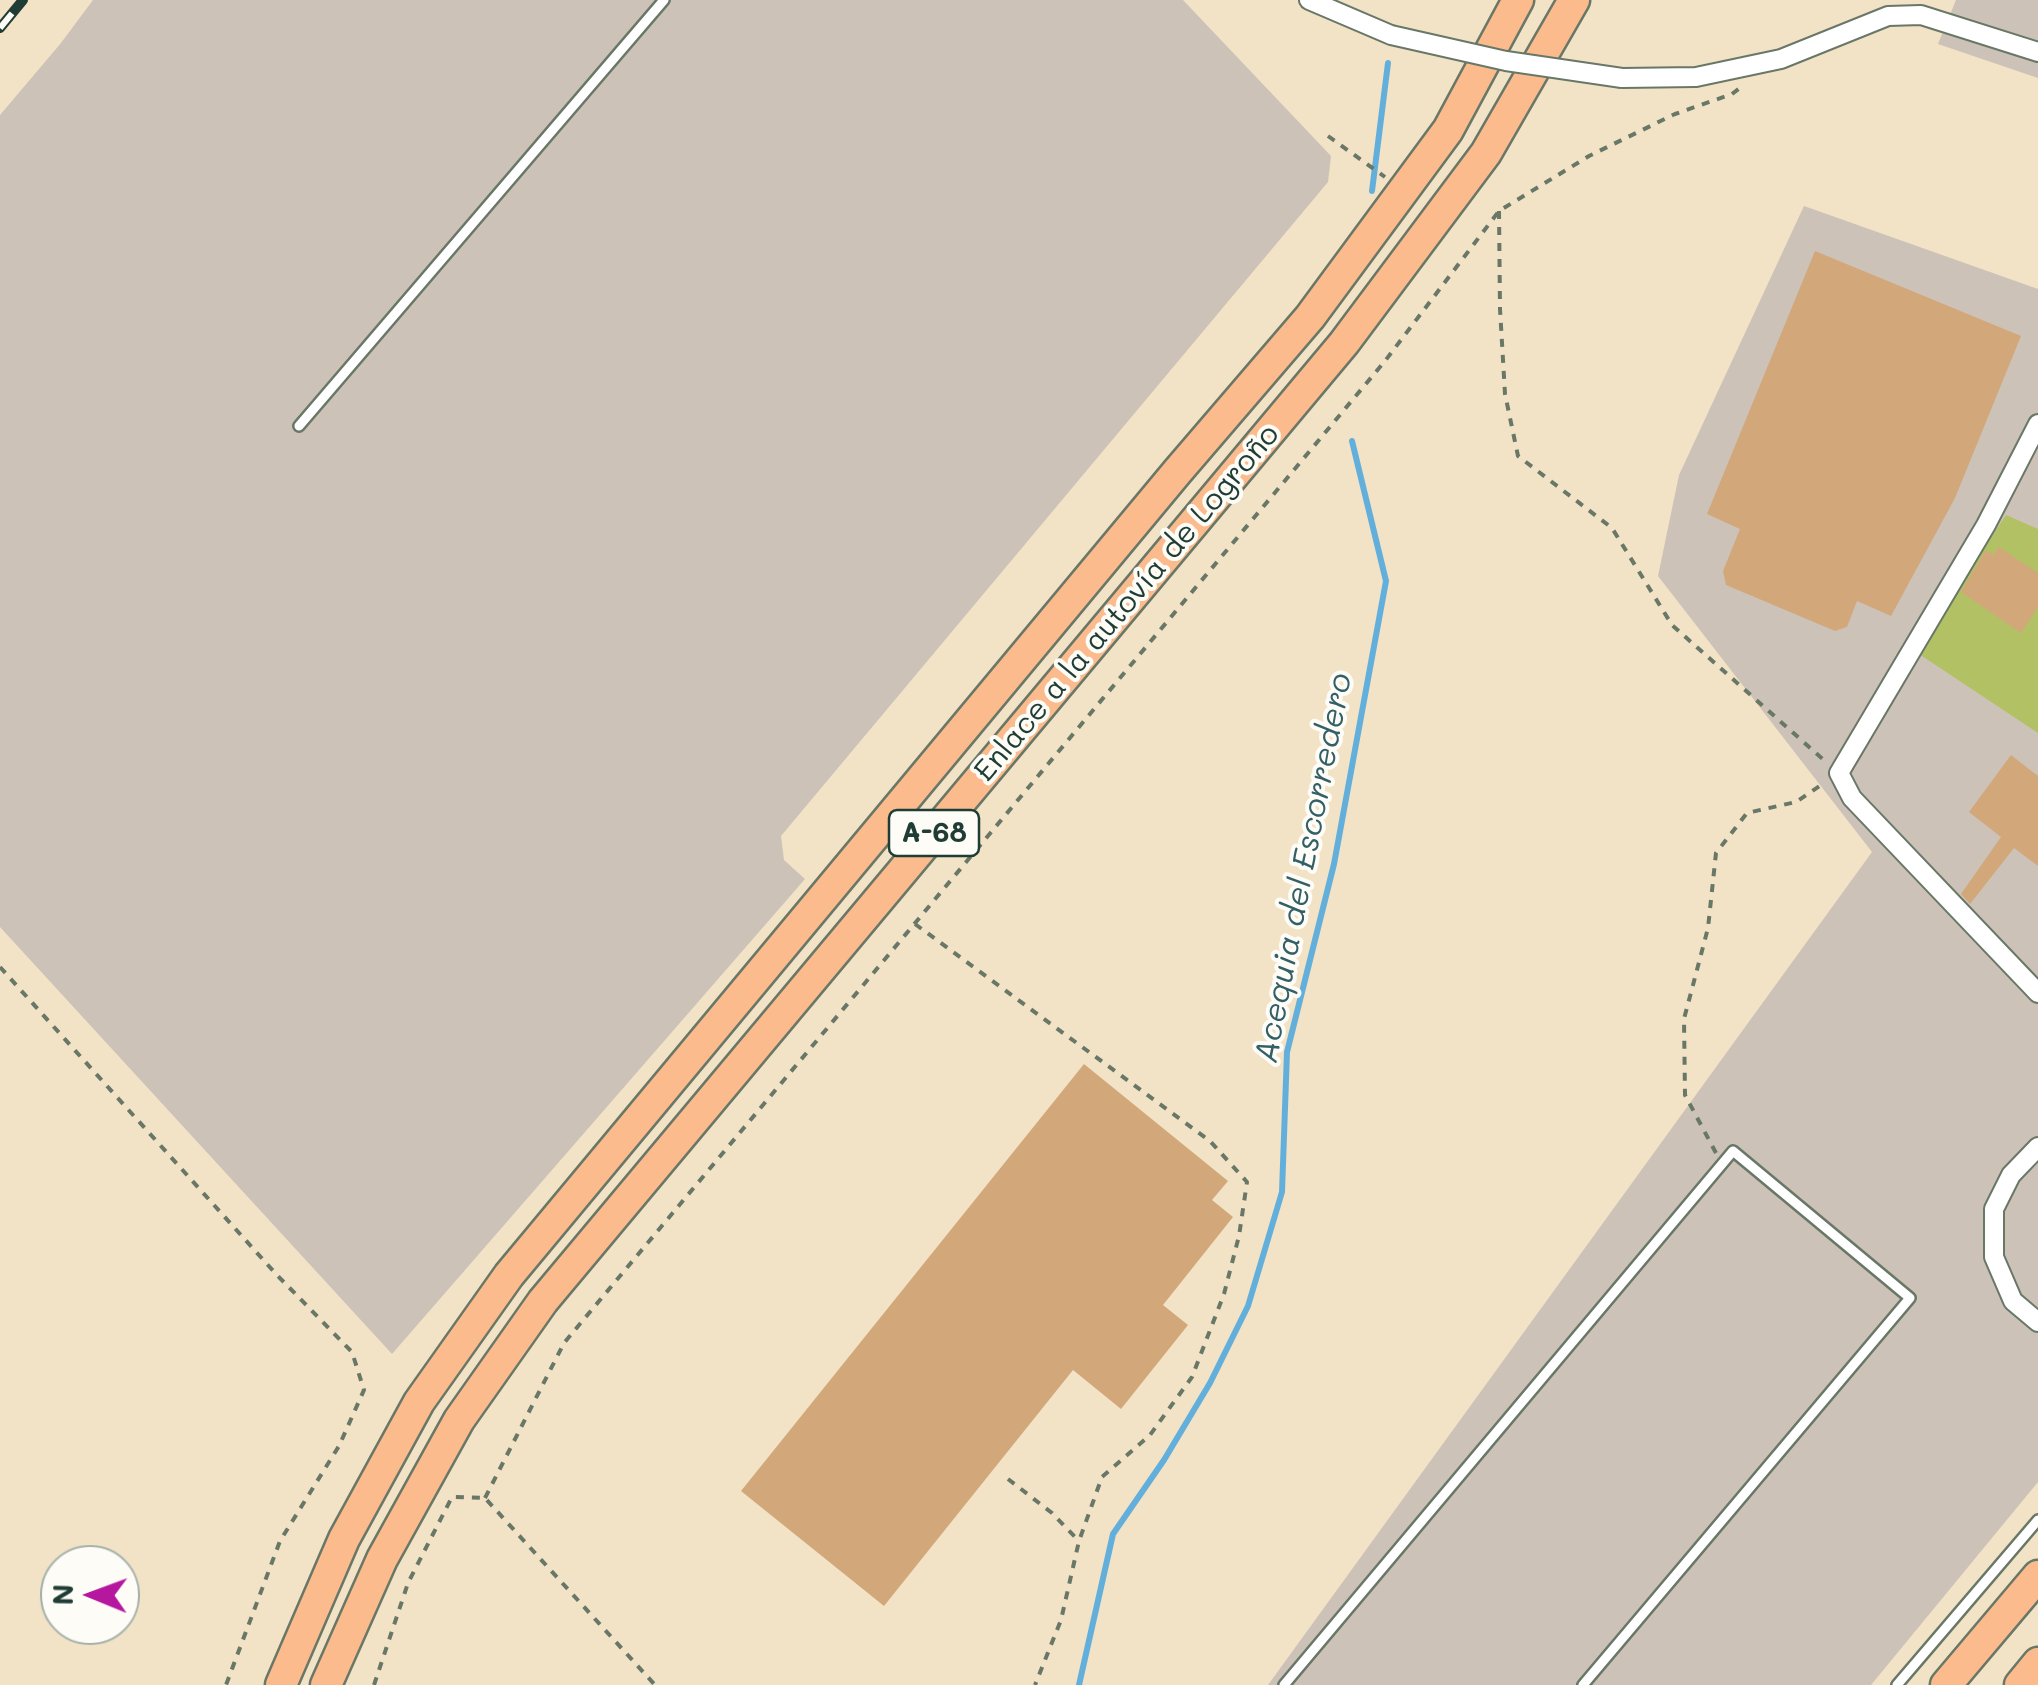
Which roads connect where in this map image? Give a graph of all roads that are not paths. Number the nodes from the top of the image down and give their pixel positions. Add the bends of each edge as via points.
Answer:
1 (664, 0) edge
2 (1309, 0) edge
3 (1518, 0) edge
4 (1574, 0) edge
5 (2038, 52) edge
6 (1260, 410) junction
7 (2038, 424) edge
8 (299, 426) dead end
9 (2038, 992) edge
10 (2038, 1147) edge
11 (2038, 1322) edge
12 (2038, 1520) edge
13 (2038, 1576) edge
14 (2038, 1663) edge
15 (281, 1685) edge
16 (326, 1685) edge
17 (1284, 1685) edge
18 (1583, 1685) edge
19 (1897, 1685) edge
20 (1946, 1685) edge
21 (2020, 1685) edge

1 - 8 lane
2 - 5 street, bridge via 1391,35 1622,78 1696,78 1781,59 1888,16 1921,16
3 - 6 highway, Enlace a la autovía de Logroño / A-68 via 1448,130 1310,317
4 - 6 highway, Enlace a la autovía de Logroño / A-68 via 1486,153 1344,343
6 - 15 highway, Enlace a la autovía de Logroño / A-68 via 509,1276 419,1402 344,1539
6 - 16 highway, Enlace a la autovía de Logroño / A-68 via 543,1301 459,1420 382,1560
7 - 9 street via 1986,525 1838,773 1852,798
10 - 11 street via 1994,1209 1994,1257 2013,1301
12 - 19 lane
13 - 20 highway
14 - 21 highway
17 - 18 lane via 1733,1151 1910,1298

